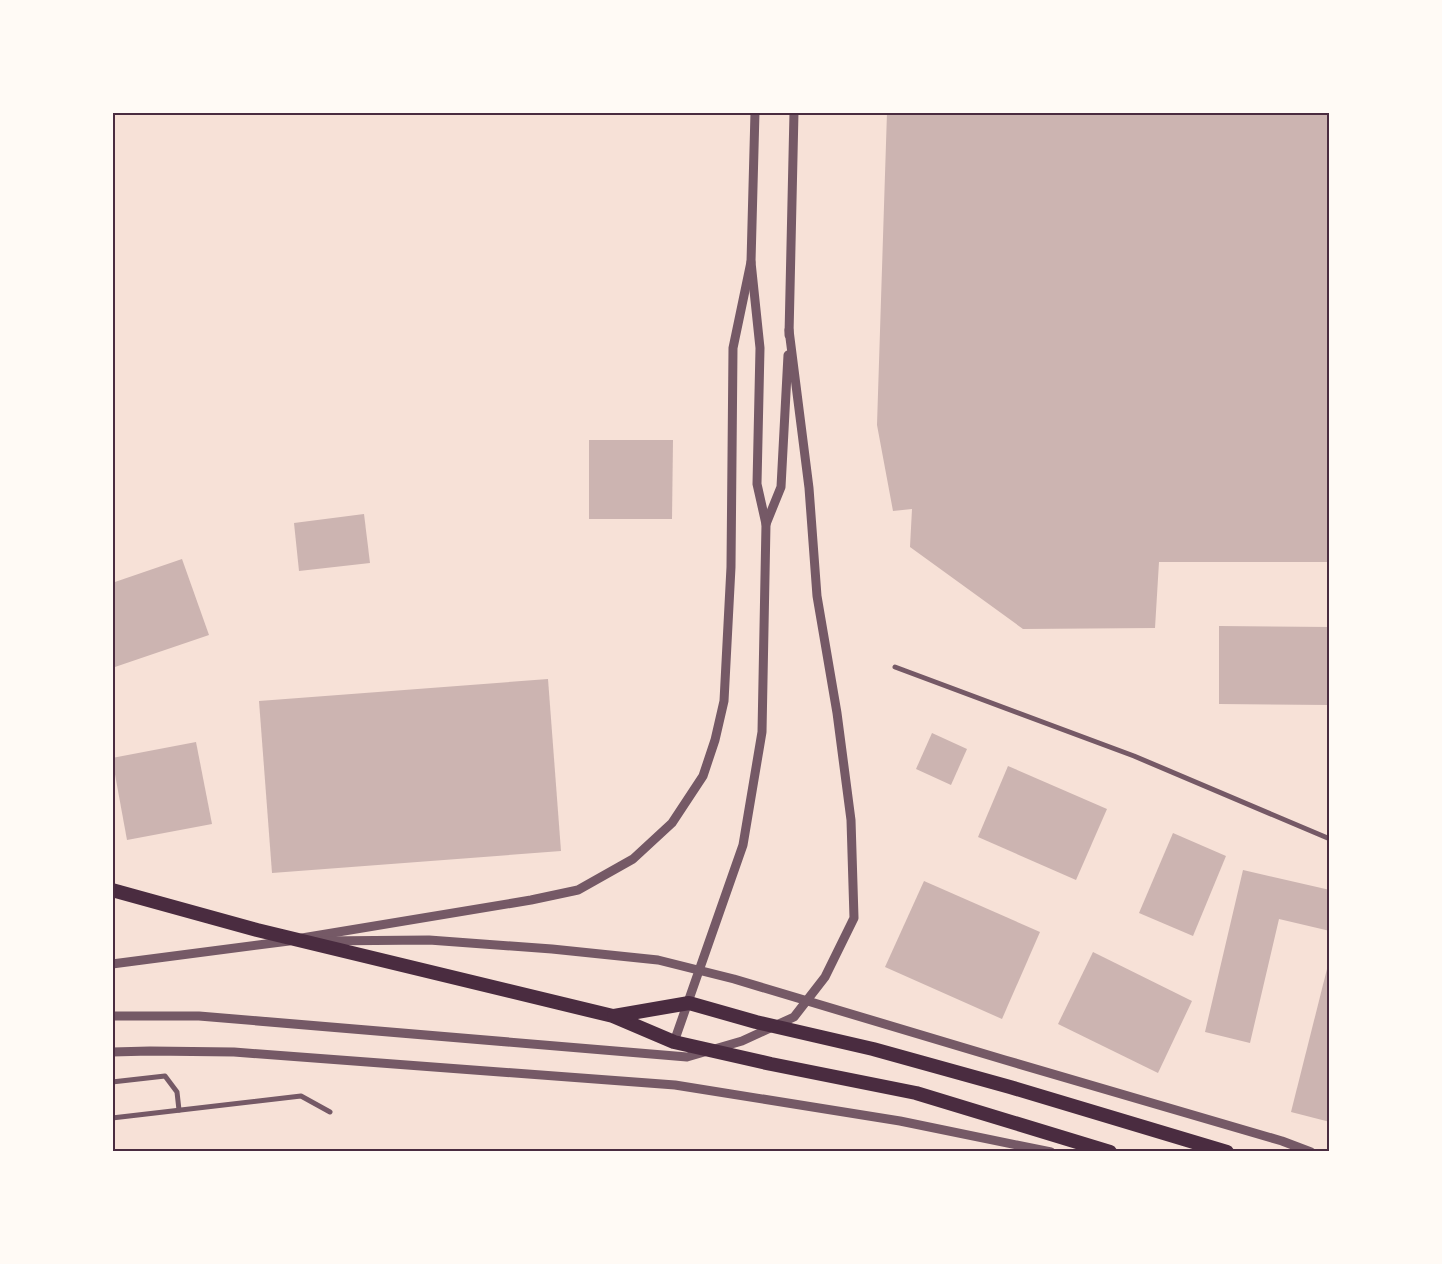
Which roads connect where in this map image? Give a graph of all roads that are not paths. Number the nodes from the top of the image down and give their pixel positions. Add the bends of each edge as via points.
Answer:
1 (755, 112) edge
2 (794, 112) edge
3 (751, 262) junction
4 (790, 330) junction
5 (766, 524) junction
6 (895, 667) dead end
7 (1330, 839) edge
8 (112, 890) edge
9 (281, 942) junction
10 (112, 964) edge
11 (688, 1003) junction
12 (112, 1016) edge
13 (613, 1016) junction
14 (674, 1042) junction
15 (112, 1052) edge
16 (112, 1082) edge
17 (179, 1110) junction
18 (330, 1112) dead end
19 (112, 1118) edge
20 (1051, 1152) edge
21 (1110, 1152) edge
22 (1227, 1152) edge
23 (1311, 1152) edge

1 - 3 street
2 - 4 street
3 - 5 street via 760,348 757,484
3 - 9 street via 732,348 731,567 724,701 703,776 672,823 633,859 578,890
4 - 5 street via 781,487
4 - 12 street via 809,488 817,596 838,713 851,820 854,918 825,977 794,1017 742,1041 686,1057 199,1016
5 - 11 street via 762,732 742,845
6 - 7 street via 1134,756
8 - 13 highway via 266,932
9 - 10 street
9 - 23 street via 429,940 658,960 734,979
11 - 13 highway
11 - 14 street
11 - 22 highway via 909,1059
13 - 14 highway
14 - 21 highway via 916,1093
15 - 20 street via 234,1052 675,1085 900,1122
16 - 17 street via 165,1076 177,1092
17 - 18 street via 301,1096
17 - 19 street

